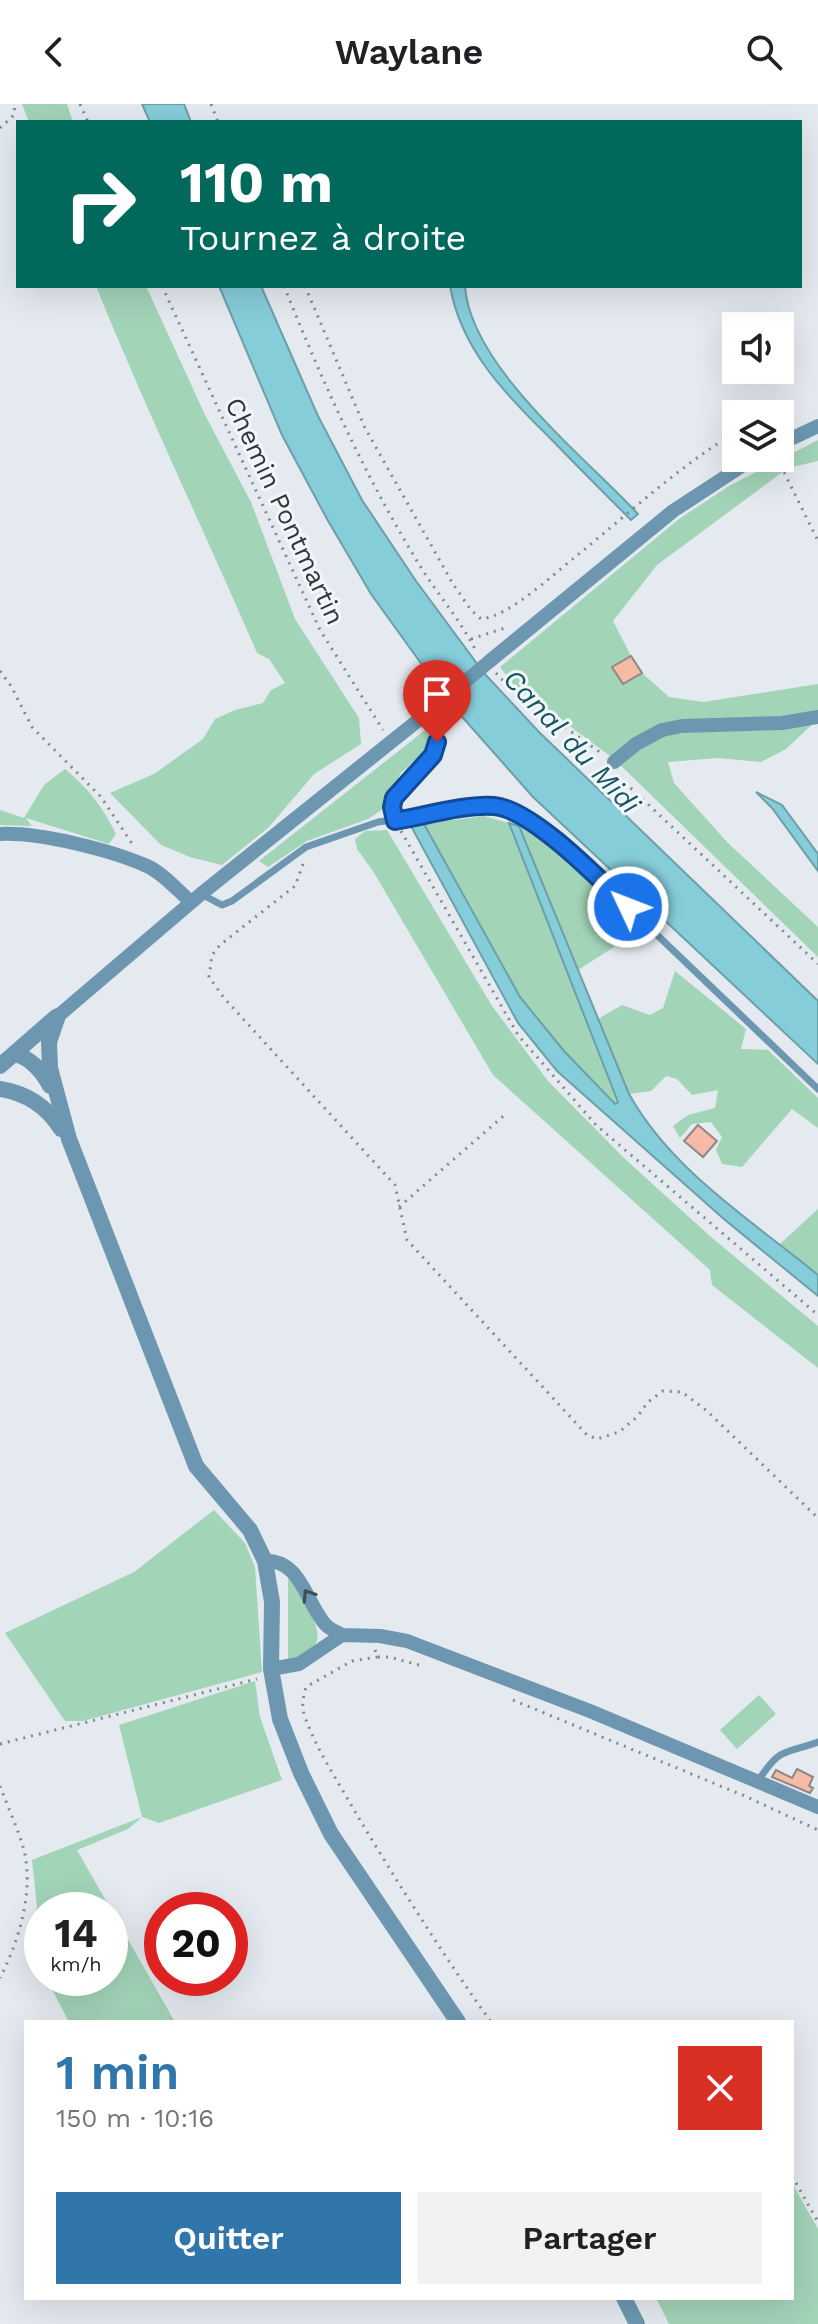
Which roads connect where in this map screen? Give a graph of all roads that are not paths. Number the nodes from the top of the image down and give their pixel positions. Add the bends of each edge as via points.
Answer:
1 (818, 426) edge
2 (794, 437) edge
3 (733, 472) edge
4 (818, 717) edge
5 (437, 742) dead end
6 (614, 762) road end
7 (395, 821) junction
8 (0, 834) edge
9 (196, 898) junction
10 (58, 1016) junction
11 (8, 1059) edge
12 (0, 1089) edge
13 (818, 1089) edge
14 (57, 1098) junction
15 (30, 1099) junction
16 (69, 1139) junction
17 (265, 1561) junction
18 (342, 1635) junction
19 (272, 1672) junction
20 (818, 1742) edge
21 (757, 1783) junction
22 (818, 1807) edge
23 (457, 2020) edge
24 (625, 2300) edge
25 (637, 2324) edge

1 - 2 street
3 - 9 street, bridge via 673,511
4 - 6 street via 662,730
5 - 7 lane via 433,755 394,798
7 - 9 lane via 306,847 222,905
7 - 13 lane via 495,806 515,812 607,887
8 - 9 street via 20,833 150,867
9 - 10 street
10 - 11 street
10 - 14 street via 49,1042
11 - 14 street via 28,1060
11 - 15 street via 14,1083
12 - 15 street
14 - 16 street
15 - 16 street via 53,1116
16 - 17 street via 196,1466 250,1530
18 -> 17 street via 326,1625 290,1567
17 - 19 street via 272,1602
18 - 19 street via 299,1664
18 - 21 street via 407,1641
19 - 23 street via 280,1719 331,1834
20 - 21 lane via 787,1749
21 - 22 street
24 - 25 street

